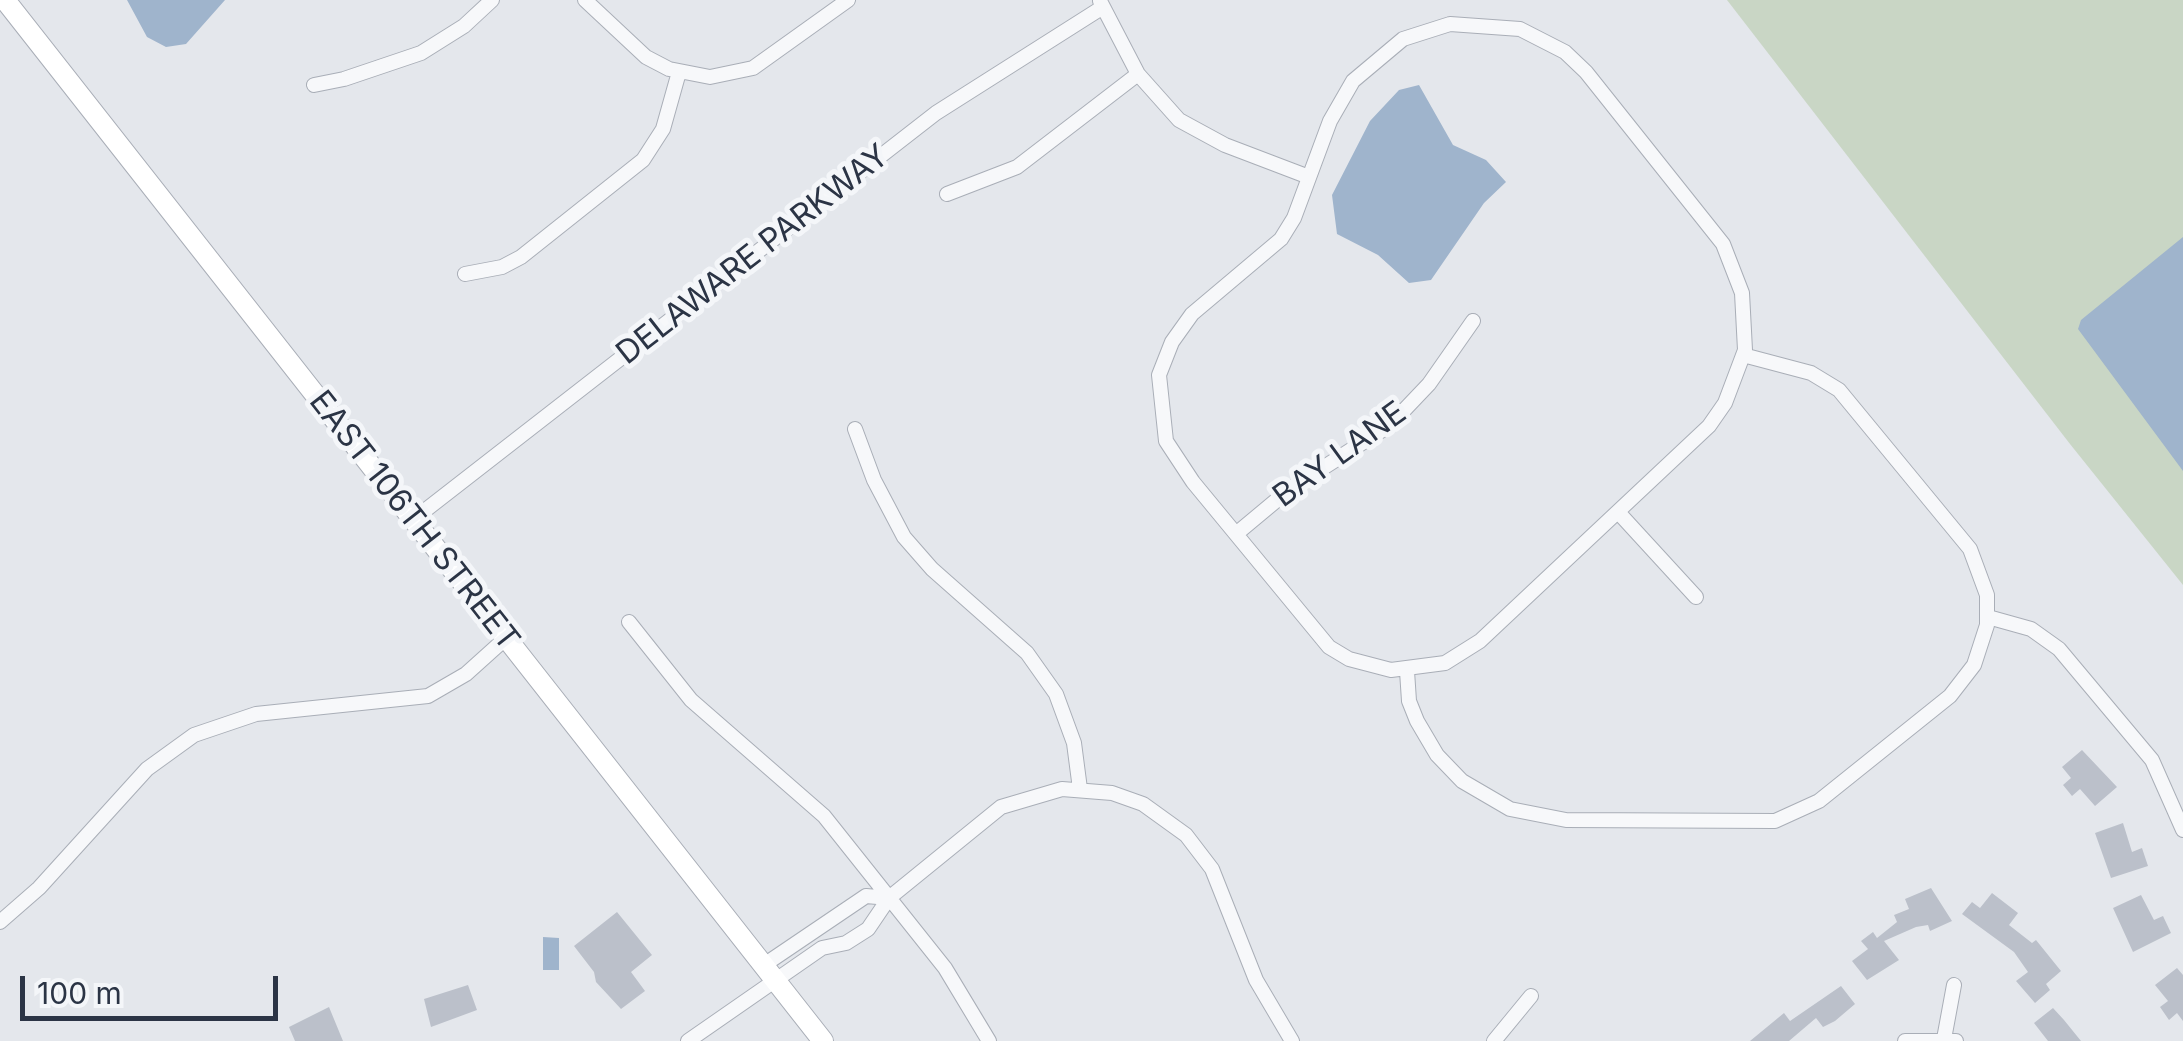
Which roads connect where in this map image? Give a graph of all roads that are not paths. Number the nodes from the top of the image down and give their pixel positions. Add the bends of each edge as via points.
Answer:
1 (5, 0) edge
2 (492, 0) edge
3 (585, 0) edge
4 (848, 0) edge
5 (1101, 4) edge
6 (679, 72) junction
7 (1138, 74) junction
8 (314, 84) dead end
9 (1309, 176) junction
10 (947, 194) dead end
11 (466, 274) dead end
12 (1473, 320) dead end
13 (1743, 355) junction
14 (855, 429) dead end
15 (1618, 512) junction
16 (414, 519) junction
17 (1236, 534) junction
18 (1696, 597) dead end
19 (1988, 617) junction
20 (629, 622) dead end
21 (506, 638) junction
22 (1407, 671) junction
23 (1080, 789) junction
24 (2182, 827) edge
25 (890, 898) junction
26 (0, 922) edge
27 (770, 972) junction
28 (1954, 985) dead end
29 (1530, 996) dead end
30 (1950, 1040) edge
31 (688, 1041) edge
32 (823, 1041) edge
33 (989, 1041) edge
34 (1292, 1041) edge
35 (1494, 1041) edge
36 (1904, 1041) edge

1 - 16 main road, EAST 106TH STREET
2 - 8 street via 420,53
3 - 6 street via 646,56
4 - 6 street via 753,68 710,76
5 - 7 street
5 - 16 street, DELAWARE PARKWAY via 923,122
6 - 11 street via 663,129 644,160 521,257
7 - 9 street via 1179,120
7 - 10 street via 1017,166
9 - 13 street via 1340,100 1383,51 1450,24 1520,29 1565,52 1586,72 1710,224 1742,293
9 - 17 street via 1281,239 1192,314 1159,375 1166,441
12 - 17 street, BAY LANE via 1429,384 1390,425 1290,489
13 - 15 street via 1725,403 1708,426
13 - 19 street via 1811,373 1853,404 1970,549 1981,570
14 - 23 street via 904,536 1027,653 1056,694 1074,744
15 - 18 street
15 - 22 street via 1463,654
16 - 21 main road, EAST 106TH STREET
17 - 22 street via 1329,646 1370,667
19 - 22 street via 1974,665 1950,696 1808,810 1775,821 1566,820 1510,809 1462,782 1436,755 1409,701
19 - 24 street via 2031,630 2059,648 2152,760
20 - 25 street via 691,700 803,794
21 - 26 street via 466,674 428,696 268,712 194,735 147,769
21 - 27 main road, EAST 106TH STREET
23 - 25 street via 1001,808
23 - 34 street via 1143,804 1199,850 1256,980
25 - 27 street via 868,930
25 - 27 street via 866,896
25 - 33 street via 945,968
27 - 31 street
27 - 32 main road, EAST 106TH STREET
28 - 30 street
29 - 35 street
30 - 36 street

